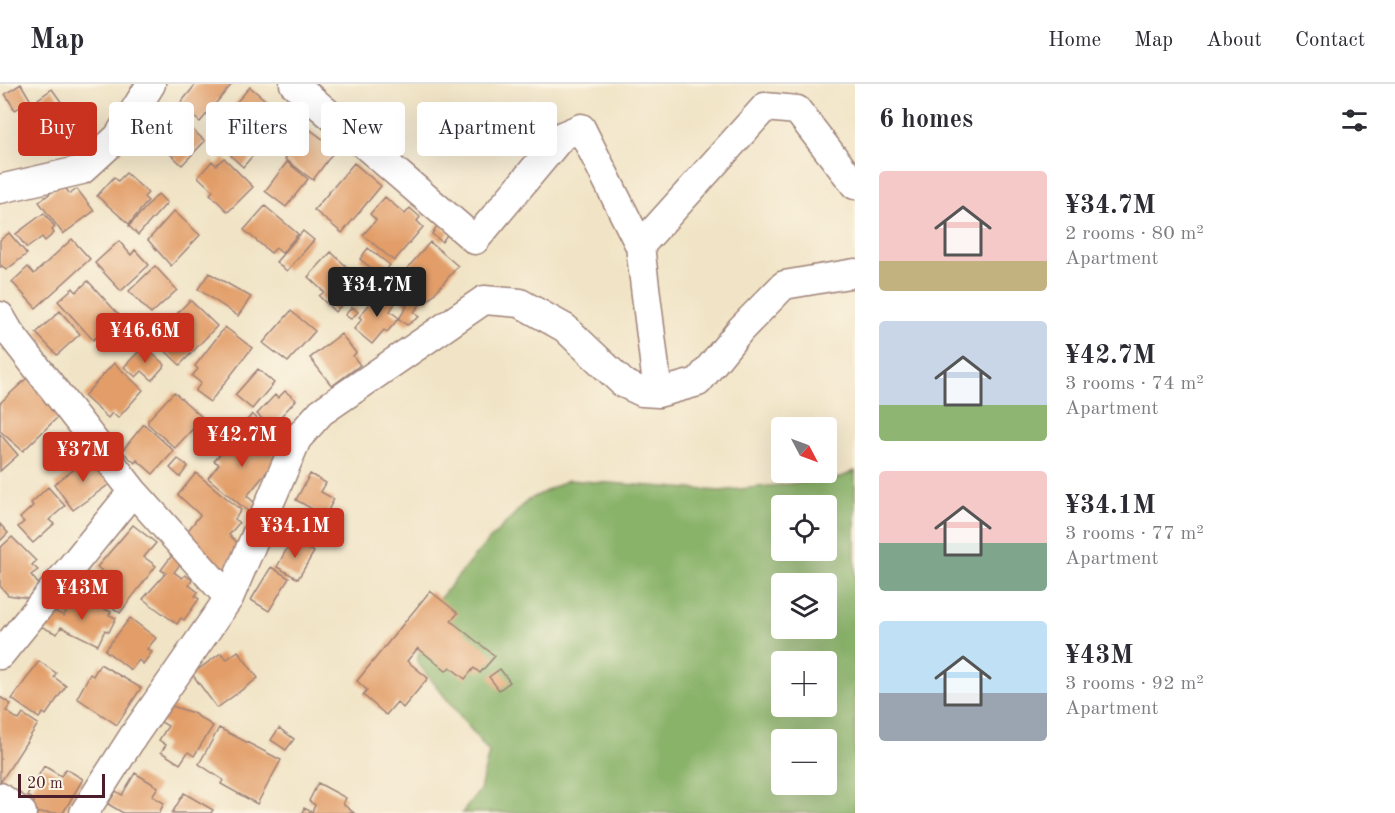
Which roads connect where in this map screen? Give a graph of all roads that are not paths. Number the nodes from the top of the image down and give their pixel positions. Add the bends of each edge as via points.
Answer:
1 (151, 84) edge
2 (294, 84) edge
3 (855, 185) edge
4 (0, 189) edge
5 (640, 246) junction
6 (855, 273) edge
7 (3, 330) edge
8 (658, 393) junction
9 (133, 491) junction
10 (230, 598) junction
11 (0, 655) edge
12 (0, 797) edge
13 (22, 813) edge
14 (84, 813) edge

1 - 4 street via 118,137 82,170
2 - 5 street via 475,240 562,136 581,128
3 - 5 street via 797,110 765,107
5 - 8 street
6 - 8 street via 784,285 698,382
7 - 9 street
8 - 10 street via 642,392 623,383 565,328 520,303 484,300 321,412 297,439
9 - 10 street
9 - 11 street
10 - 14 street
12 - 13 street

